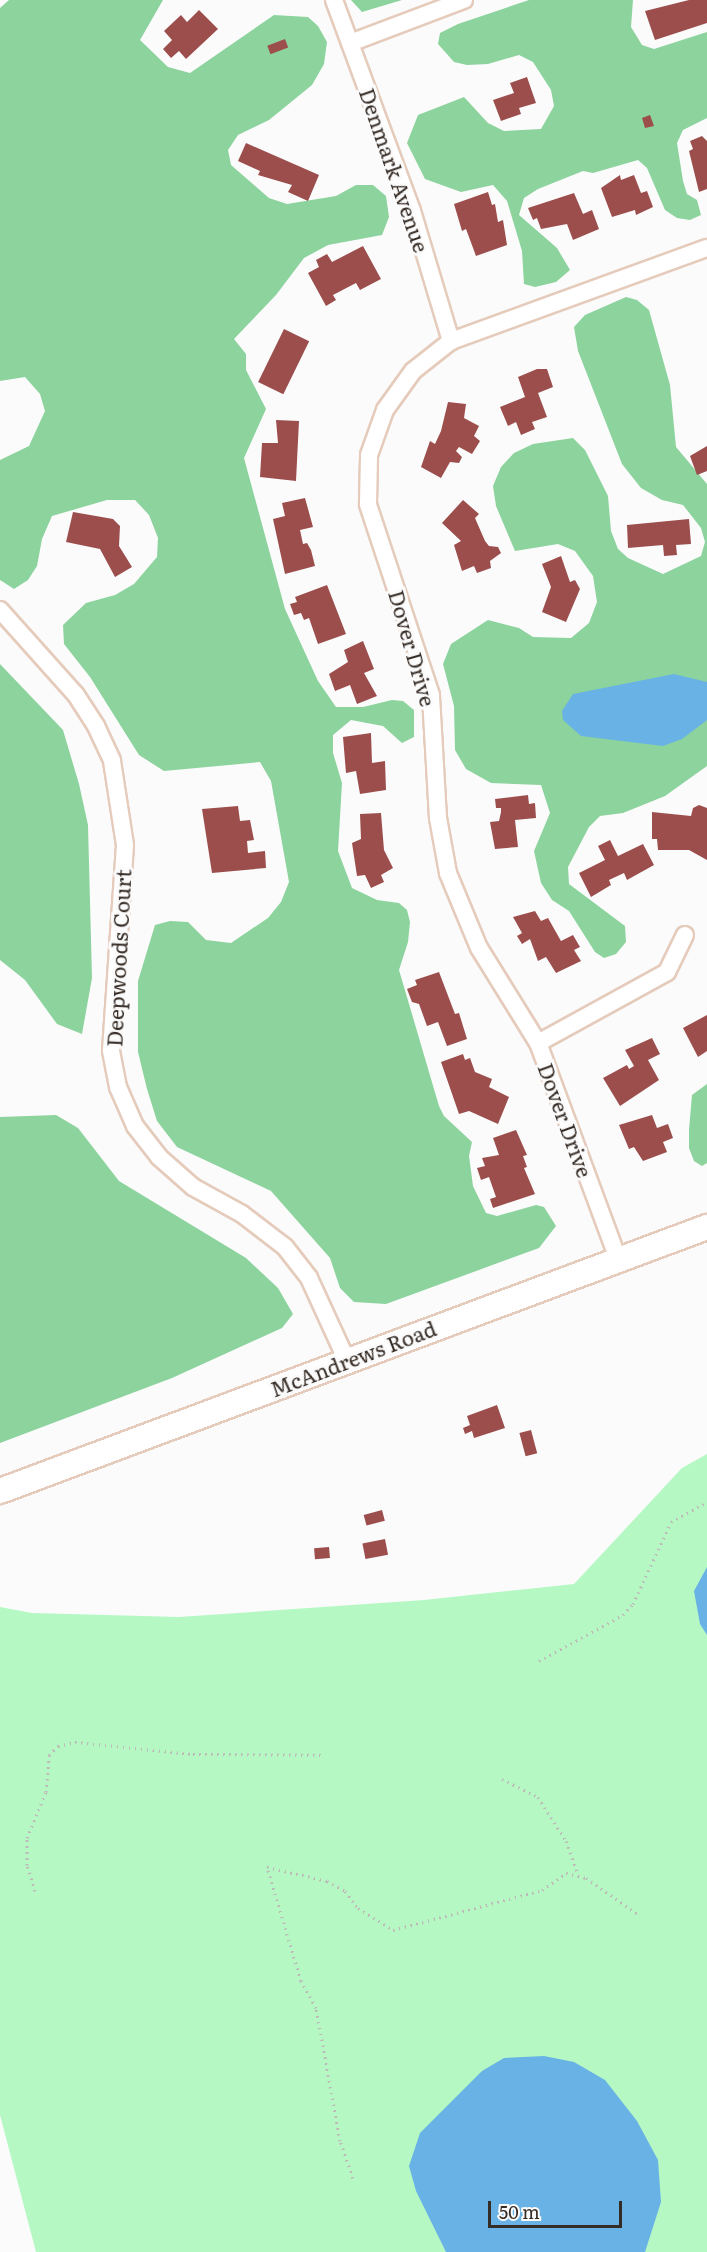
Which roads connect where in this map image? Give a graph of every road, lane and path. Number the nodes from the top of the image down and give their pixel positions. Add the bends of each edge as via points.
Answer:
1 (334, 0) edge
2 (464, 0) edge
3 (350, 43) junction
4 (707, 248) edge
5 (451, 341) junction
6 (0, 610) edge
7 (685, 935) dead end
8 (538, 1042) junction
9 (707, 1227) edge
10 (618, 1259) junction
11 (346, 1359) junction
12 (0, 1491) edge
13 (707, 1502) edge
14 (539, 1661) dead end
15 (321, 1755) dead end
16 (502, 1779) dead end
17 (580, 1877) junction
18 (35, 1891) dead end
19 (639, 1915) dead end
20 (353, 2178) dead end

1 - 3 street, Denmark Avenue
2 - 3 street
3 - 5 street, Denmark Avenue via 412,211
4 - 5 street, Dover Drive
5 - 8 street, Dover Drive via 413,371 385,410 369,455 368,504 431,695 438,818 448,873 479,948
6 - 11 street, Deepwoods Court via 76,695 112,761 125,845 111,1051 118,1087 135,1126 159,1157 193,1186 242,1214 285,1247 309,1278
7 - 8 street via 667,972
8 - 10 street, Dover Drive
9 - 10 main road, McAndrews Road
10 - 11 main road, McAndrews Road
11 - 12 main road, McAndrews Road
13 - 14 path via 671,1522 633,1604 623,1615
15 - 18 path via 193,1754 75,1742 58,1746 49,1755 46,1792 27,1838 27,1865
16 - 17 path via 538,1797 566,1841
17 - 19 path
17 - 20 path via 566,1873 542,1890 393,1930 358,1908 345,1891 327,1881 267,1868 301,1981 316,2008 340,2140

